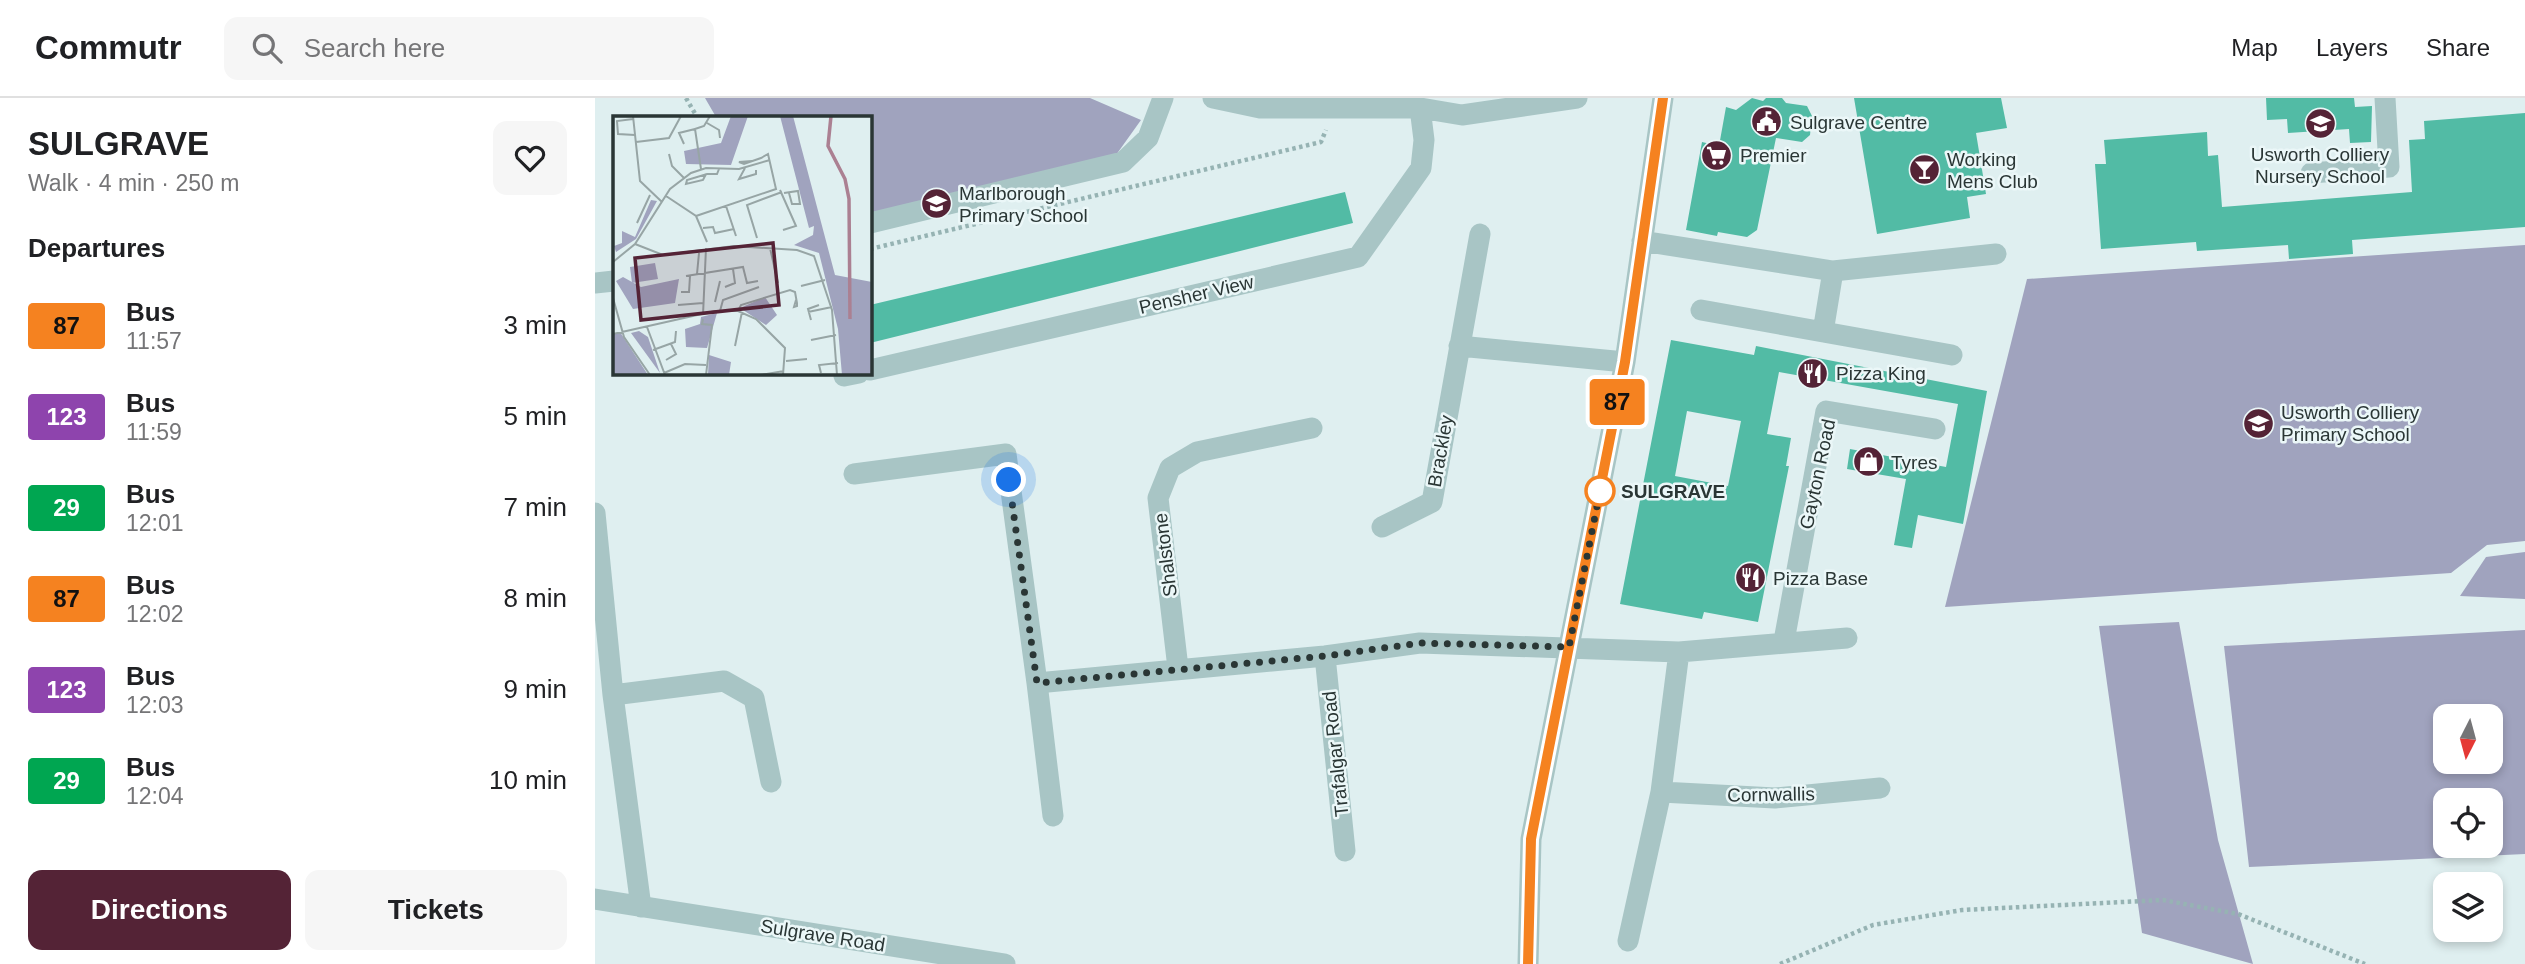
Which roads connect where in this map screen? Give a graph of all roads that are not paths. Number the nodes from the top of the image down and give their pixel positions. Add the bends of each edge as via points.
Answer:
1 (1163, 98) edge
2 (1213, 98) edge
3 (1577, 98) edge
4 (1663, 98) edge
5 (2385, 98) edge
6 (1420, 108) junction
7 (2311, 173) dead end
8 (871, 223) edge
9 (1480, 234) dead end
10 (1642, 242) junction
11 (1996, 254) dead end
12 (1833, 271) junction
13 (613, 281) edge
14 (595, 283) edge
15 (1701, 310) dead end
16 (1822, 332) junction
17 (1459, 346) junction
18 (1952, 355) dead end
19 (1625, 362) junction
20 (871, 370) edge
21 (1312, 428) dead end
22 (1935, 429) dead end
23 (854, 474) dead end
24 (595, 513) edge
25 (1382, 527) dead end
26 (598, 576) edge
27 (1847, 638) dead end
28 (1784, 641) junction
29 (1569, 647) junction
30 (1679, 652) junction
31 (1325, 656) junction
32 (1178, 668) junction
33 (1037, 683) junction
34 (613, 695) junction
35 (771, 782) dead end
36 (1880, 788) dead end
37 (1661, 792) junction
38 (1053, 816) dead end
39 (1345, 851) dead end
40 (595, 899) edge
41 (641, 906) junction
42 (1627, 942) dead end
43 (1005, 964) edge
44 (1528, 964) edge

1 - 8 street via 1148,138 1123,162
2 - 6 street via 1260,108
3 - 6 street via 1487,114
4 - 10 street
5 - 7 street via 2389,167
6 - 20 street, Pensher View via 1421,168 1358,257
9 - 17 street, Brackley
10 - 12 street
10 - 19 street
11 - 12 street
12 - 16 street
13 - 14 street
15 - 16 street
16 - 18 street
17 - 19 street
17 - 25 street, Brackley via 1432,502
19 - 29 street
21 - 32 street, Shalstone via 1197,452 1170,468 1158,498
22 - 28 street, Gayton Road via 1826,411
23 - 33 street via 1006,454
24 - 26 street
26 - 34 street
27 - 28 street
28 - 30 street
29 - 30 street
29 - 31 street via 1420,643
29 - 44 street via 1531,839
30 - 37 street
31 - 32 street
31 - 39 street, Trafalgar Road
32 - 33 street
33 - 38 street
34 - 35 street via 724,681 754,698
34 - 41 street
36 - 37 street, Cornwallis via 1775,798
37 - 42 street
40 - 41 street, Sulgrave Road
41 - 43 street, Sulgrave Road

